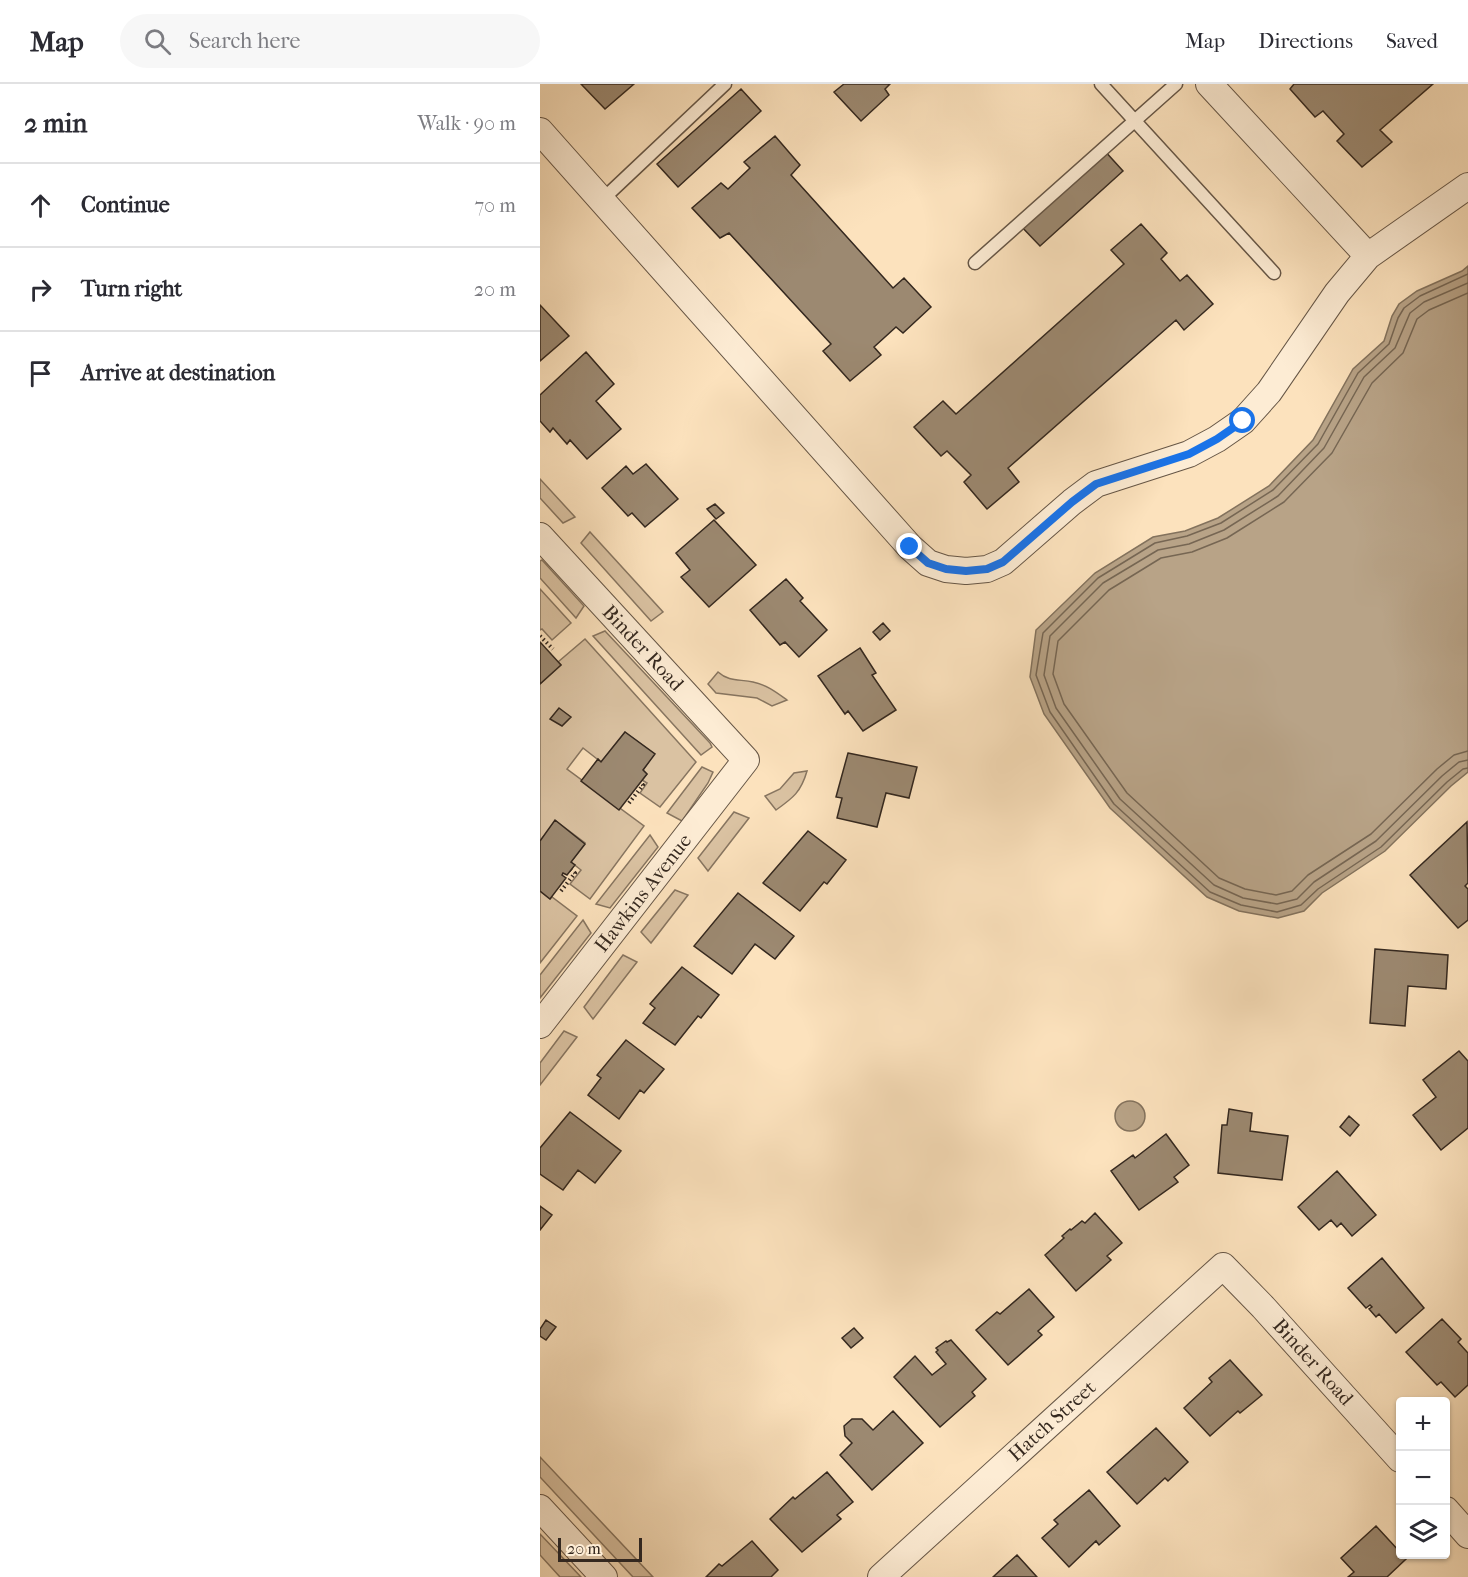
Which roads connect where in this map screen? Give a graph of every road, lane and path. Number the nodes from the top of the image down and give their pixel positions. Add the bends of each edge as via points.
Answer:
1 (725, 84) edge
2 (1101, 84) edge
3 (1176, 84) edge
4 (1209, 84) edge
5 (1135, 121) junction
6 (540, 131) edge
7 (1468, 186) edge
8 (602, 200) junction
9 (1368, 256) junction
10 (975, 263) dead end
11 (1274, 273) dead end
12 (540, 536) edge
13 (540, 636) edge
14 (553, 649) dead end
15 (746, 760) joint
16 (640, 782) dead end
17 (629, 803) dead end
18 (571, 870) dead end
19 (561, 891) dead end
20 (540, 1026) edge
21 (1223, 1266) joint
22 (1396, 1453) edge
23 (540, 1508) edge
24 (1450, 1515) edge
25 (1468, 1535) edge
26 (604, 1577) edge
27 (881, 1577) edge

1 - 8 lane
2 - 5 lane
3 - 5 lane
4 - 9 street
5 - 10 lane
5 - 11 lane
6 - 8 street
7 - 9 street
8 - 9 street via 910,547 928,563 966,571 987,569 1003,562 1096,484 1189,454 1243,421 1269,392 1337,293
12 - 15 street, Binder Road
13 - 14 path
15 - 20 street, Hawkins Avenue
16 - 17 path via 643,785
18 - 19 path via 575,873
21 - 22 street, Binder Road
21 - 27 street, Hatch Street
23 - 26 street
24 - 25 street

